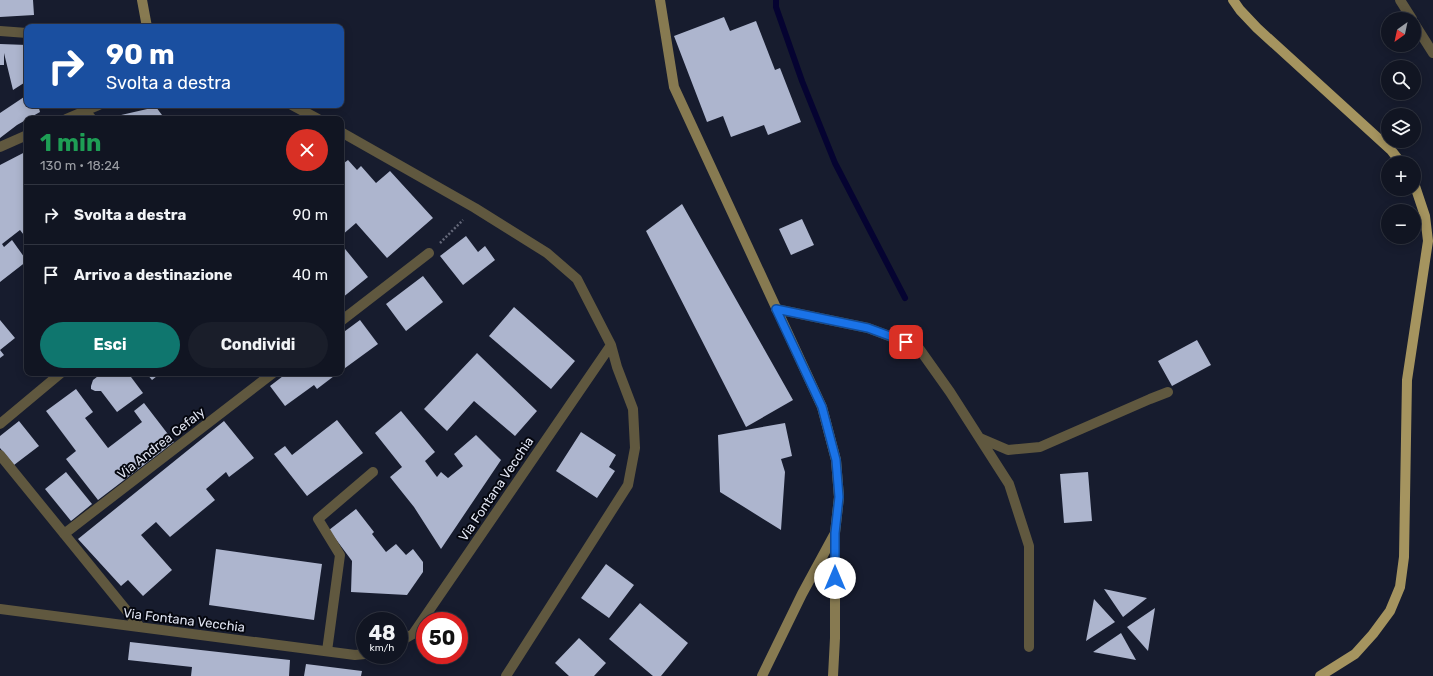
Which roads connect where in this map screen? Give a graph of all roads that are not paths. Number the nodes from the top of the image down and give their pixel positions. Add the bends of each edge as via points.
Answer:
1 (142, 0) edge
2 (660, 0) edge
3 (1233, 0) edge
4 (1400, 0) edge
5 (1408, 12) edge
6 (146, 24) edge
7 (0, 32) edge
8 (24, 33) edge
9 (1421, 34) edge
10 (1433, 53) edge
11 (92, 108) edge
12 (298, 108) edge
13 (85, 111) junction
14 (73, 116) edge
15 (89, 116) edge
16 (312, 116) edge
17 (344, 134) edge
18 (24, 136) edge
19 (0, 146) edge
20 (1396, 156) edge
21 (1418, 196) edge
22 (1431, 240) edge
23 (429, 253) road end
24 (776, 309) junction
25 (344, 319) edge
26 (611, 345) junction
27 (57, 376) edge
28 (269, 376) edge
29 (1168, 392) dead end
30 (0, 424) edge
31 (980, 438) junction
32 (0, 456) edge
33 (373, 472) dead end
34 (835, 533) junction
35 (64, 534) junction
36 (0, 609) edge
37 (140, 628) junction
38 (408, 636) edge
39 (1028, 648) dead end
40 (327, 651) junction
41 (356, 655) edge
42 (506, 676) edge
43 (762, 676) edge
44 (833, 676) edge
45 (1320, 676) edge

1 - 6 street
2 - 24 street via 674,87
3 - 20 main road via 1256,28
4 - 5 street
7 - 8 street
9 - 10 street
11 - 13 street
12 - 16 street
13 - 14 street
13 - 15 street
17 - 26 street via 547,252 577,279
18 - 19 street
21 - 22 main road
22 - 45 main road via 1407,380 1404,557 1400,587 1390,611 1369,639 1355,654
23 - 25 street
24 - 31 street via 868,328 918,347
24 - 34 street via 822,407 836,460 839,497
26 - 38 street, Via Fontana Vecchia
26 - 42 street via 633,409 635,448 628,485
27 - 30 street
28 - 35 street, Via Andrea Cefaly
29 - 31 street via 1040,447 1008,450
31 - 39 street via 1010,484 1030,546
32 - 35 street
33 - 40 street via 318,519 340,555
34 - 43 street
34 - 44 street
35 - 37 street
36 - 37 street, Via Fontana Vecchia
37 - 40 street, Via Fontana Vecchia
40 - 41 street, Via Fontana Vecchia

